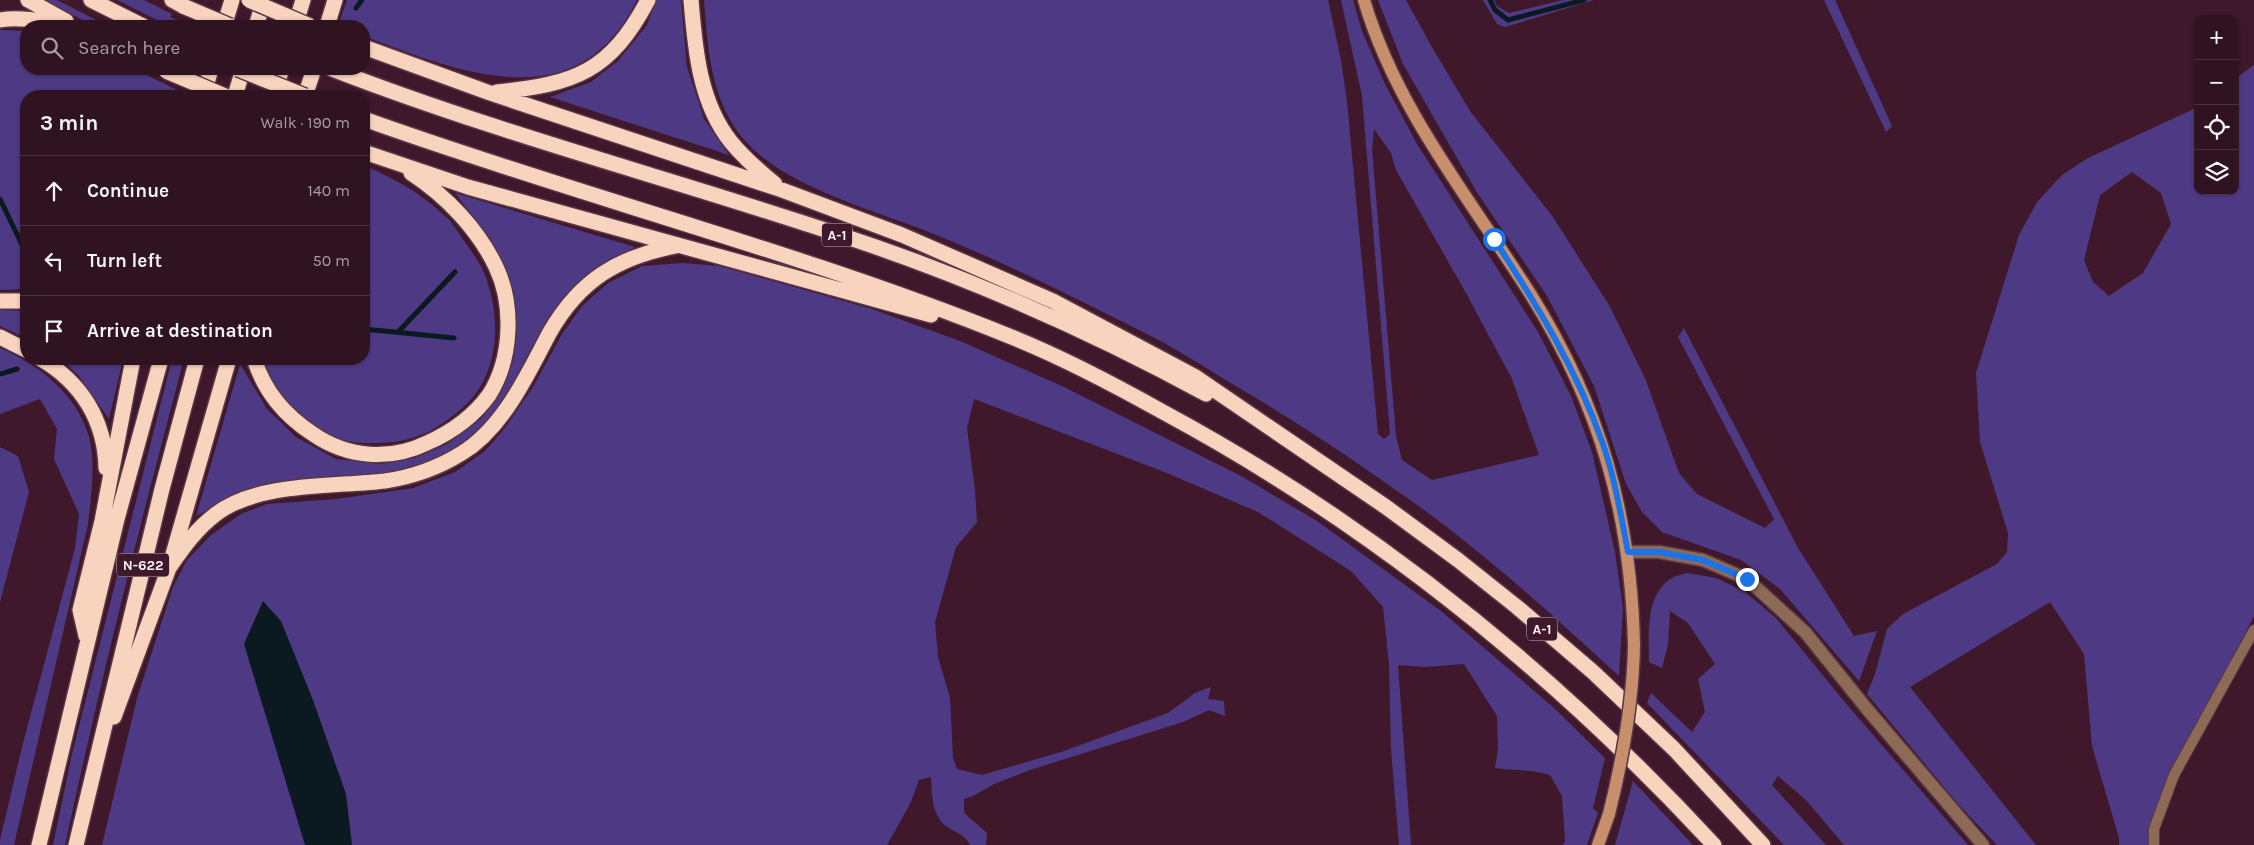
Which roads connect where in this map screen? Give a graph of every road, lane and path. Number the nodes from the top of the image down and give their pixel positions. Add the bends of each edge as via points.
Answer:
1 (28, 0) edge
2 (91, 0) edge
3 (232, 0) edge
4 (249, 0) edge
5 (264, 0) edge
6 (303, 0) edge
7 (335, 0) edge
8 (648, 0) edge
9 (692, 0) edge
10 (1364, 0) edge
11 (178, 3) edge
12 (0, 20) edge
13 (26, 20) edge
14 (63, 20) edge
15 (131, 20) edge
16 (216, 20) edge
17 (226, 20) edge
18 (258, 20) edge
19 (296, 20) edge
20 (297, 20) edge
21 (329, 20) edge
22 (370, 49) edge
23 (176, 75) edge
24 (209, 75) edge
25 (241, 75) edge
26 (253, 75) edge
27 (280, 75) edge
28 (312, 75) edge
29 (348, 75) edge
30 (205, 90) edge
31 (211, 90) edge
32 (237, 90) edge
33 (275, 90) edge
34 (290, 90) edge
35 (307, 90) edge
36 (490, 93) junction
37 (370, 122) edge
38 (370, 154) edge
39 (395, 163) junction
40 (782, 190) junction
41 (680, 246) junction
42 (0, 301) edge
43 (20, 301) edge
44 (0, 337) edge
45 (1012, 337) junction
46 (20, 347) edge
47 (52, 365) edge
48 (132, 365) edge
49 (159, 365) edge
50 (195, 365) edge
51 (227, 365) edge
52 (257, 365) edge
53 (1293, 445) junction
54 (106, 491) junction
55 (1628, 552) junction
56 (170, 568) junction
57 (2254, 630) edge
58 (87, 640) junction
59 (92, 772) junction
60 (39, 845) edge
61 (76, 845) edge
62 (1598, 845) edge
63 (1714, 845) edge
64 (1763, 845) edge
65 (1983, 845) edge
66 (2154, 845) edge

1 - 14 highway
2 - 15 highway
3 - 17 highway
4 - 19 highway, bridge
5 - 18 highway
6 - 20 highway
7 - 21 highway
8 - 36 highway via 611,55 588,72 530,89
9 - 40 highway via 696,57 713,112 729,140
10 - 55 street via 1391,68 1418,120 1531,296 1585,397 1604,446
11 - 16 highway, bridge
12 - 13 highway
22 - 36 highway
23 - 31 highway, bridge
24 - 30 highway
25 - 32 highway
26 - 34 highway, bridge
27 - 33 highway
28 - 35 highway
29 - 53 highway, A-1 via 532,138 840,236 1004,296 1131,354
36 - 40 highway
37 - 45 highway, A-1 via 817,265
38 - 39 highway
39 - 41 highway via 468,187
39 - 52 highway via 444,199 467,223 496,268 508,313 506,346 489,394 467,419 446,435 394,455 368,454 343,450 292,420 273,398
40 - 53 highway via 902,235 1053,301 1194,376
41 - 45 highway
41 - 56 highway via 652,251 610,267 588,283 567,306 518,393 481,438 464,452 419,474 385,481 273,491 242,500 218,513 192,536
42 - 43 highway
44 - 46 highway
45 - 63 highway, A-1 via 1196,429 1309,497 1385,549 1522,657 1656,782
47 - 54 highway via 79,391 96,415 105,458
48 - 54 highway
49 - 58 highway, N-622
50 - 59 highway, N-622
51 - 56 highway
53 - 64 highway, A-1 via 1386,507 1517,607 1593,672 1674,749
54 - 58 highway via 80,610
55 - 62 street, bridge via 1633,599 1632,693 1610,814
55 - 65 street via 1659,552 1703,560 1747,579 1805,632 1866,709
56 - 59 highway
57 - 66 lane via 2174,775 2154,829
58 - 60 highway, N-622
59 - 61 highway, N-622

